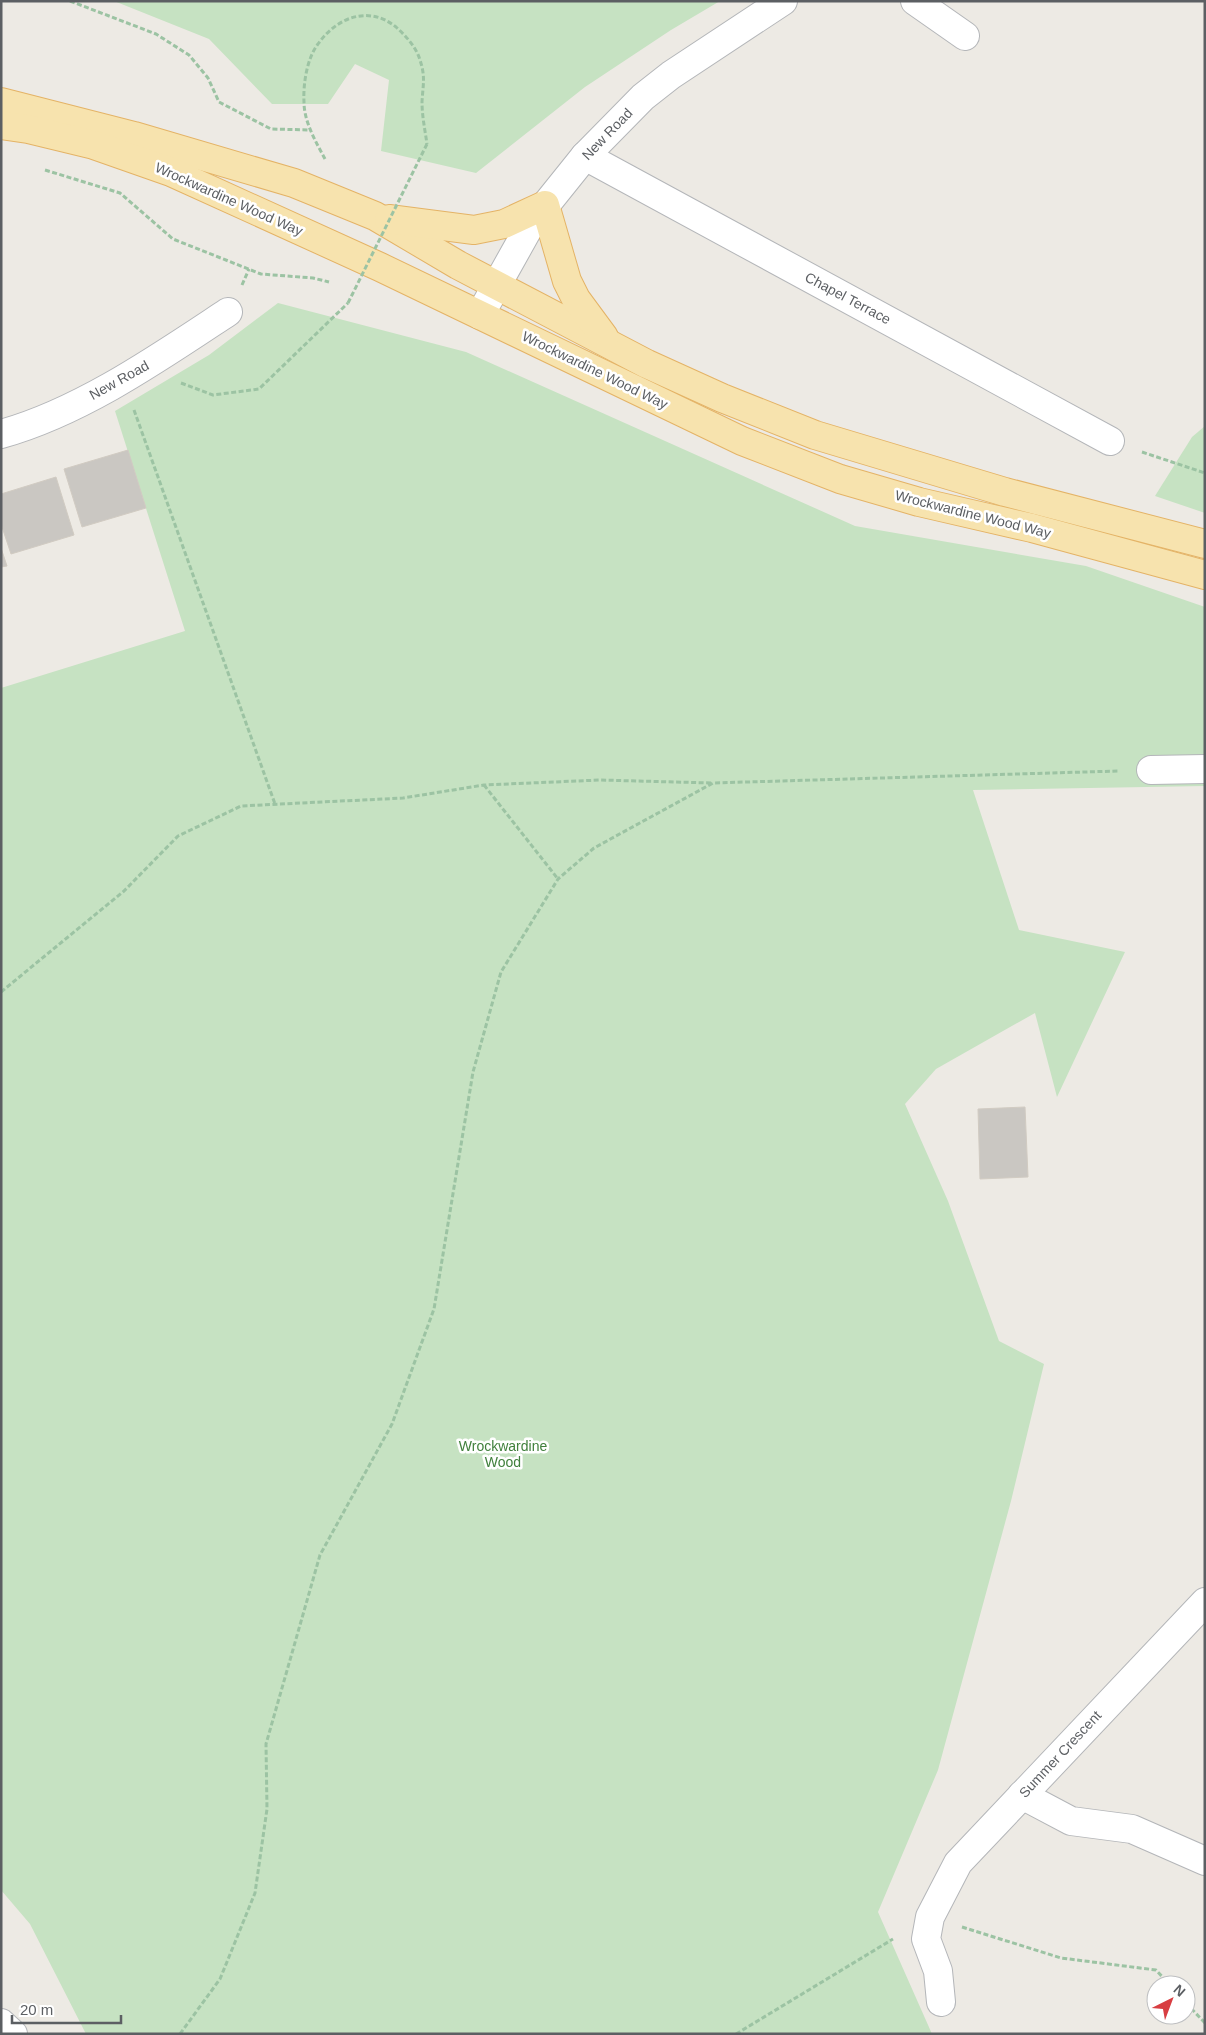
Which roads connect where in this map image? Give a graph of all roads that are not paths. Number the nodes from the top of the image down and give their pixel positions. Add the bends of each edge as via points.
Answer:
1 (783, 1) edge
2 (915, 1) edge
3 (965, 36) dead end
4 (1, 102) edge
5 (1, 124) edge
6 (585, 156) junction
7 (545, 204) junction
8 (375, 216) junction
9 (497, 284) junction
10 (228, 312) dead end
11 (480, 315) junction
12 (608, 342) junction
13 (1, 434) edge
14 (1110, 441) road end
15 (1205, 544) edge
16 (1205, 575) edge
17 (1205, 769) edge
18 (1151, 770) road end
19 (1205, 1602) edge
20 (1022, 1795) junction
21 (1205, 1861) edge
22 (942, 2002) dead end
23 (1, 2022) edge
24 (13, 2034) edge

1 - 6 street, New Road via 671,75
2 - 3 street
4 - 8 main road, Wrockwardine Wood Way via 134,136 294,183
5 - 11 main road, Wrockwardine Wood Way via 94,145 171,172
6 - 7 street, New Road
6 - 14 street, Chapel Terrace
7 - 8 main road via 504,224 474,230
7 - 9 street, New Road
7 - 12 main road via 567,281 576,299
8 - 9 main road, Wrockwardine Wood Way via 420,244
9 - 11 street, New Road
9 - 12 main road, Wrockwardine Wood Way
10 - 13 street, New Road via 133,373 84,400
11 - 16 main road, Wrockwardine Wood Way via 742,441 840,479
12 - 15 main road, Wrockwardine Wood Way via 647,364 722,398 815,435 1005,492
17 - 18 street
19 - 20 street, Summer Crescent
20 - 21 street via 1071,1821 1132,1829
20 - 22 street, Summer Crescent via 958,1863 930,1917 926,1939 938,1971
23 - 24 street

